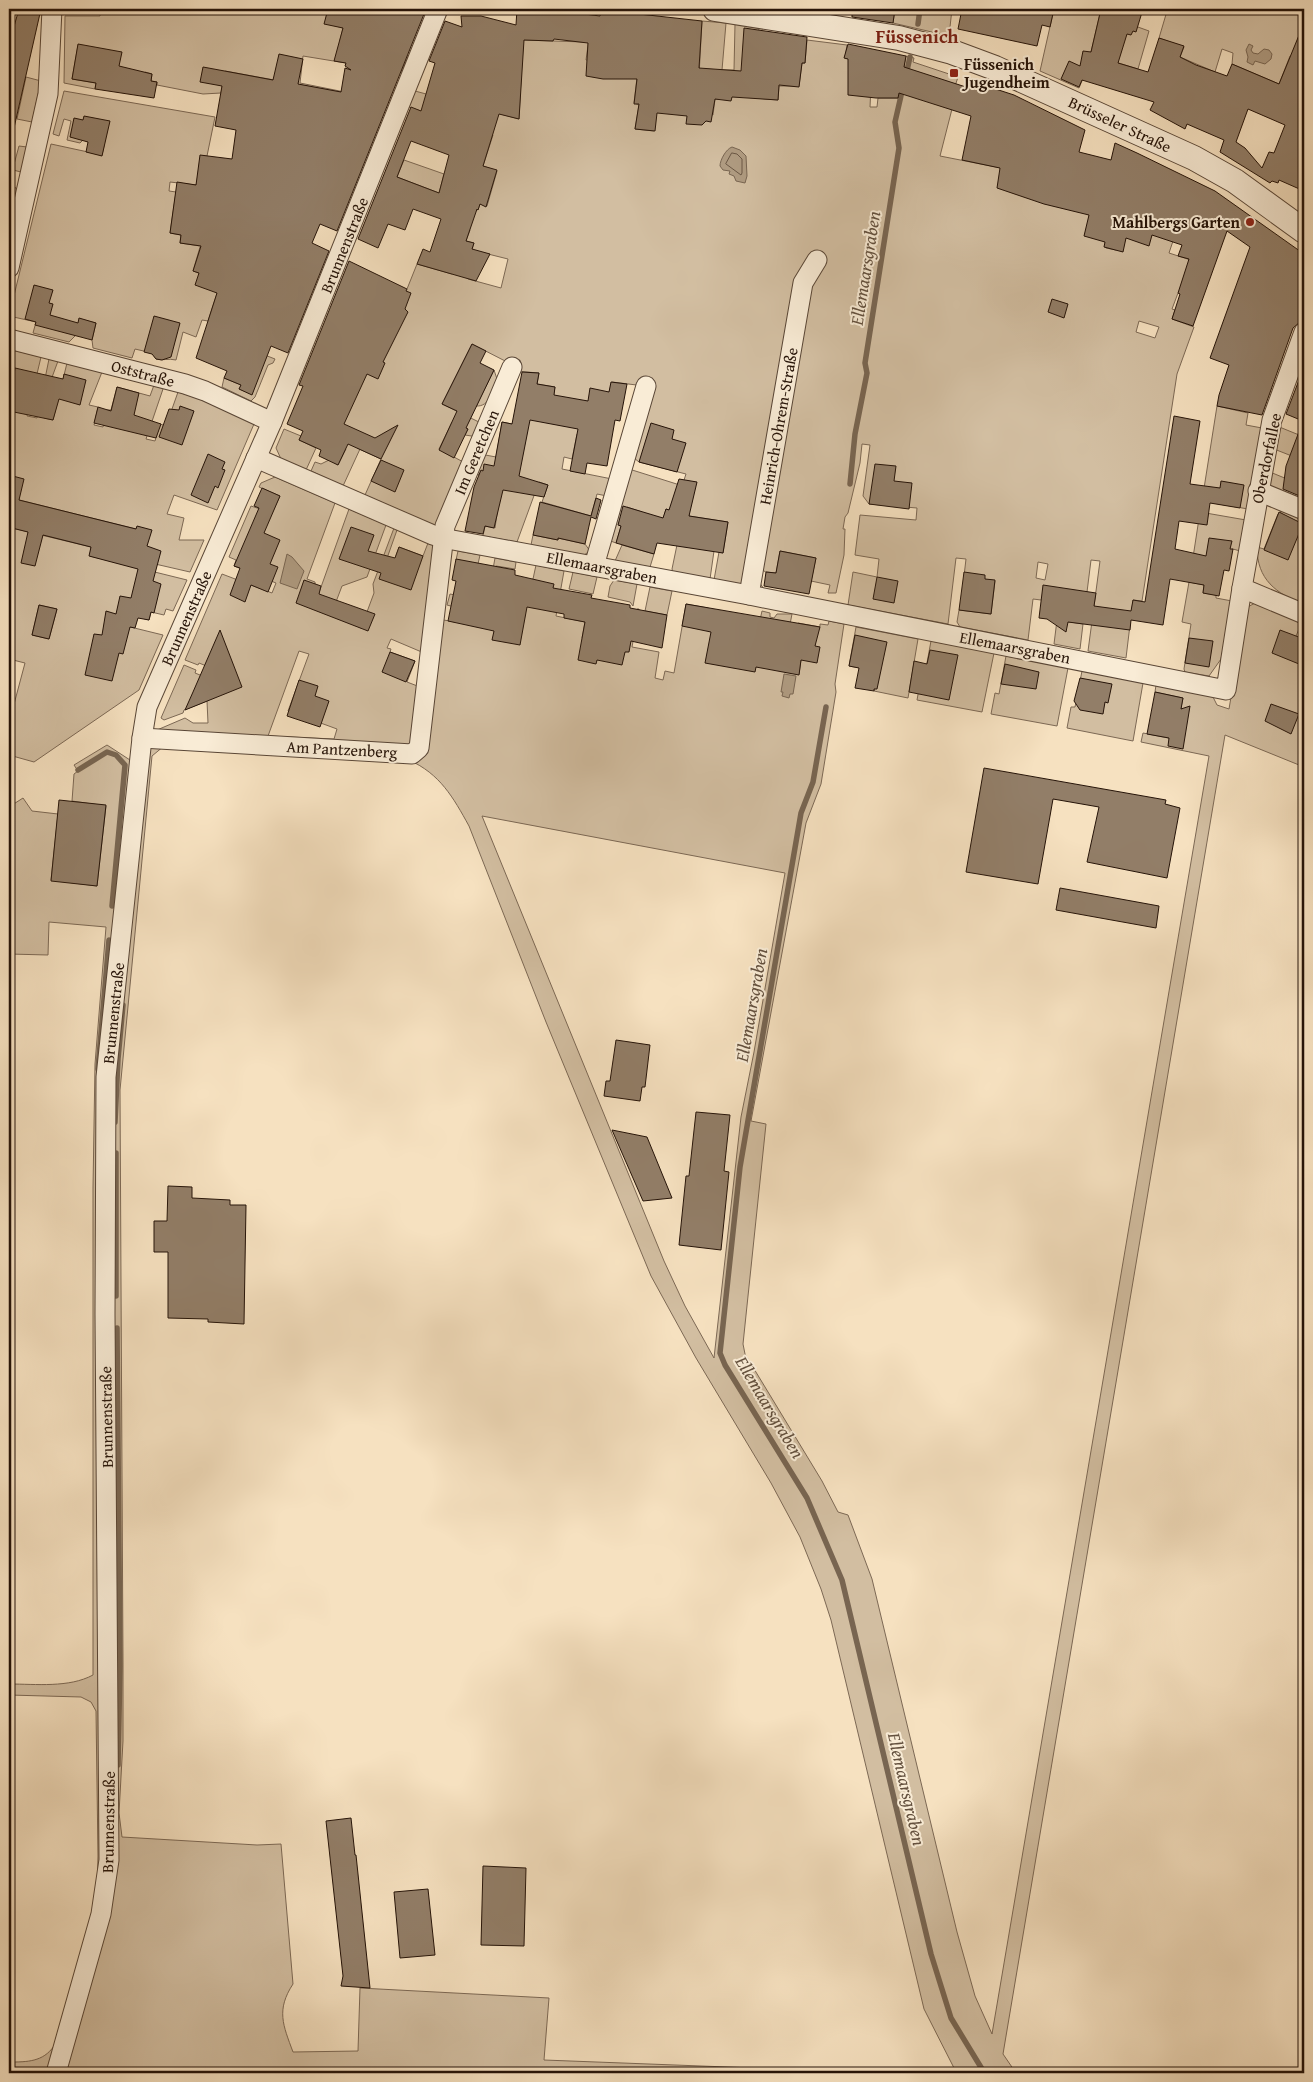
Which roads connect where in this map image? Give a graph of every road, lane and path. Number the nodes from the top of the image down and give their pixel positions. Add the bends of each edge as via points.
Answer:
1 (52, 9) edge
2 (438, 9) edge
3 (715, 9) edge
4 (1304, 231) edge
5 (817, 260) dead end
6 (9, 268) edge
7 (1304, 332) edge
8 (9, 338) edge
9 (512, 367) dead end
10 (646, 386) dead end
11 (272, 422) junction
12 (256, 458) junction
13 (1258, 491) junction
14 (1304, 510) edge
15 (442, 538) junction
16 (594, 566) junction
17 (1242, 588) junction
18 (749, 595) junction
19 (1304, 614) edge
20 (1226, 690) joint
21 (142, 738) junction
22 (57, 2072) edge

1 - 6 street via 48,94
2 - 11 street, Brunnenstraße
3 - 4 street, Brüsseler Straße via 899,38 987,65 1194,158 1235,181
5 - 18 street, Heinrich-Ohrem-Straße via 803,283
7 - 13 street, Oberdorfallee via 1272,420
8 - 11 street, Oststraße via 185,384
9 - 15 street, Im Geretchen
10 - 16 street
11 - 12 street, Brunnenstraße
12 - 15 street, Ellemaarsgraben
12 - 21 street, Brunnenstraße via 147,706
13 - 14 street
13 - 17 street, Oberdorfallee
15 - 16 street, Ellemaarsgraben
15 - 21 street, Am Pantzenberg via 419,748 412,754
16 - 18 street, Ellemaarsgraben
17 - 19 street
17 - 20 street, Oberdorfallee
18 - 20 street, Ellemaarsgraben
21 - 22 street, Brunnenstraße via 106,1077 109,1860 101,1914

